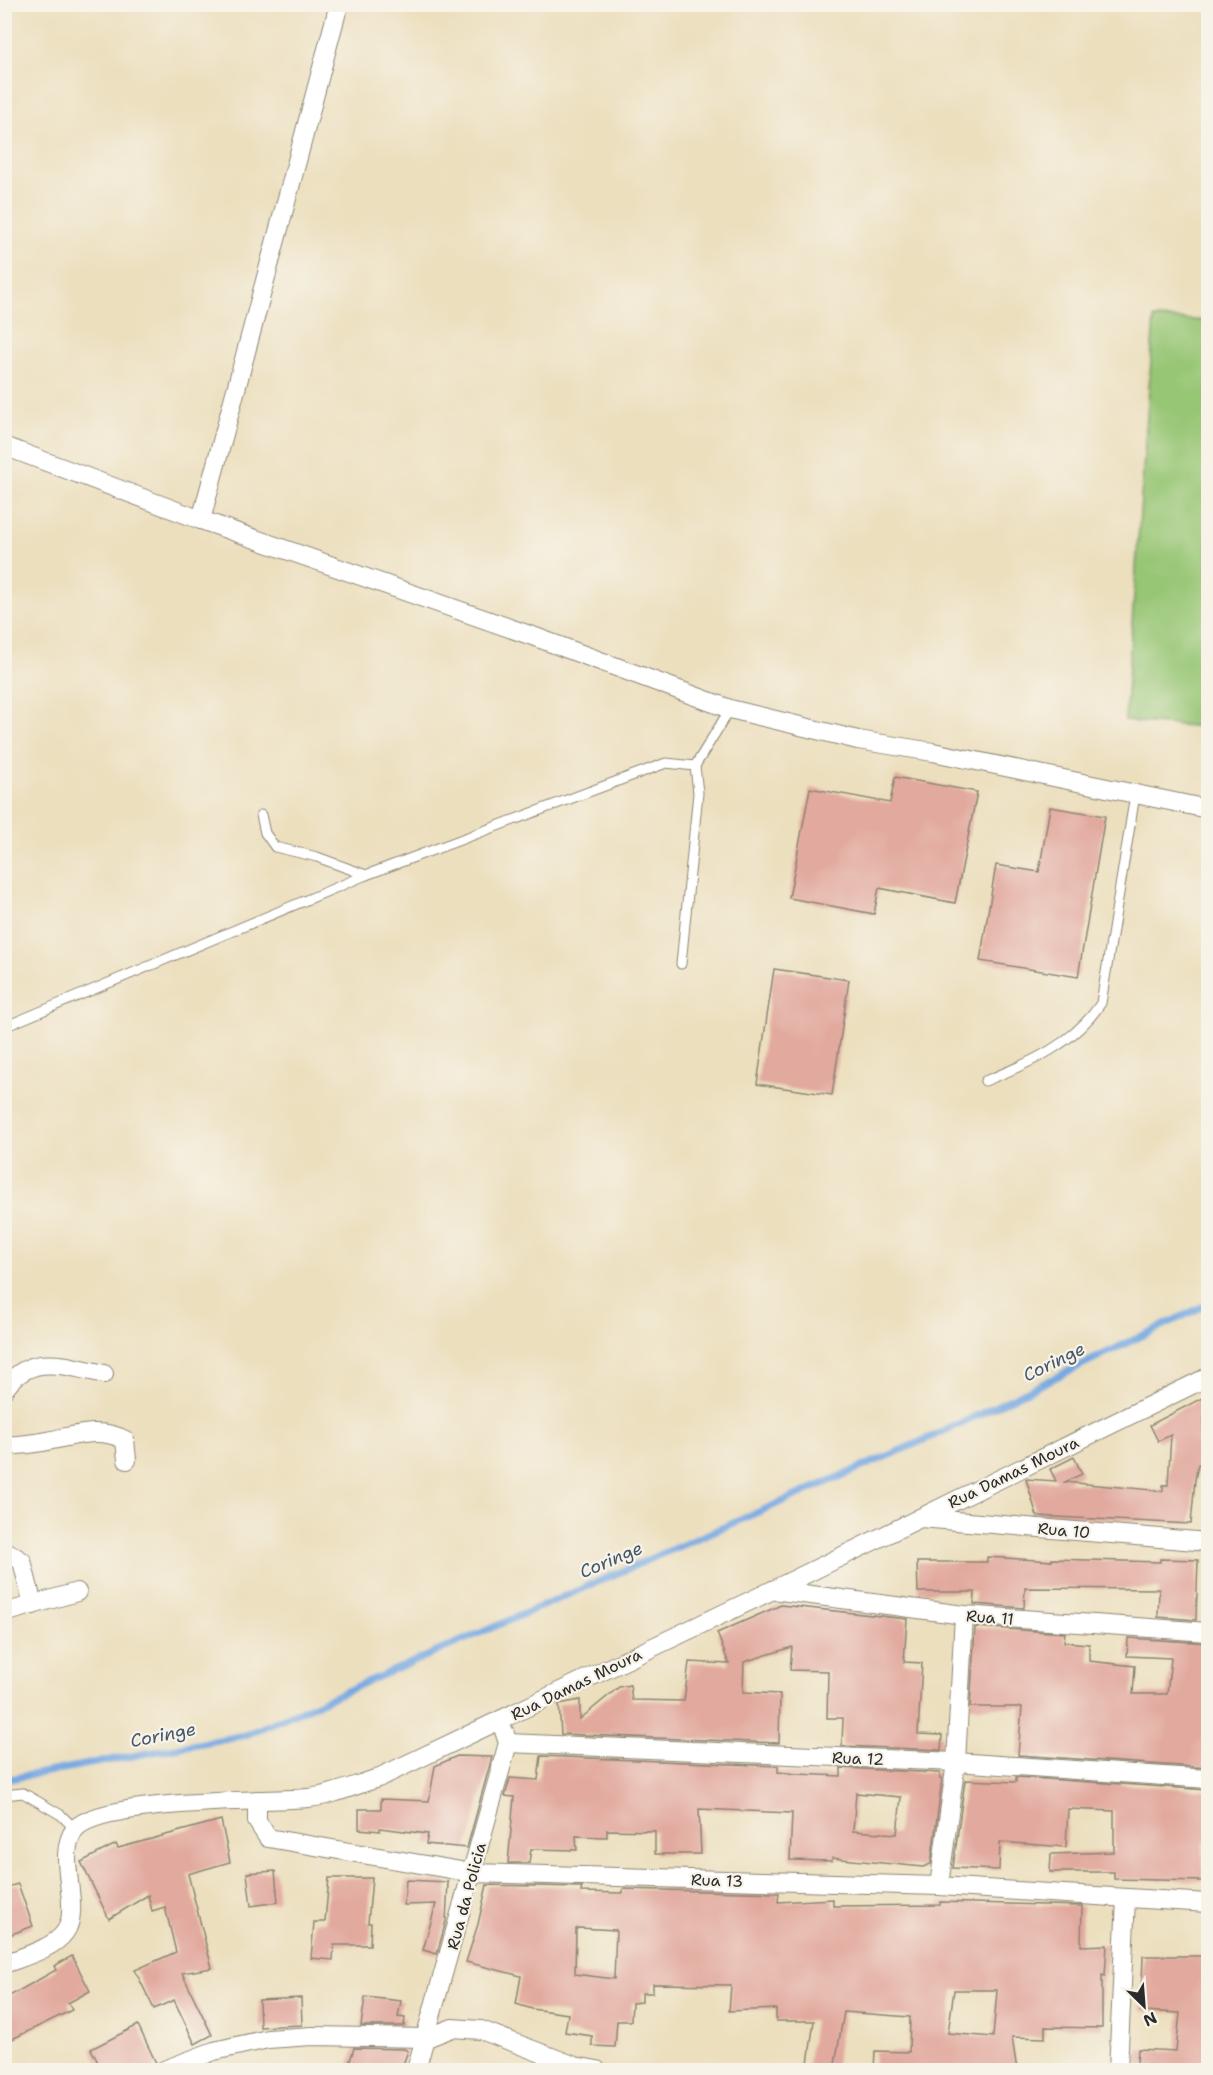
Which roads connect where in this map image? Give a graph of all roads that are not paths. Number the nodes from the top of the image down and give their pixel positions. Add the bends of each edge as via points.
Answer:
1 (339, 4) edge
2 (4, 446) edge
3 (201, 520) junction
4 (730, 709) junction
5 (695, 766) junction
6 (1135, 795) junction
7 (1209, 810) edge
8 (261, 815) dead end
9 (366, 875) junction
10 (681, 964) dead end
11 (4, 1027) edge
12 (985, 1081) dead end
13 (104, 1374) dead end
14 (1209, 1377) edge
15 (4, 1390) edge
16 (4, 1446) edge
17 (127, 1460) dead end
18 (919, 1518) junction
19 (1209, 1542) edge
20 (4, 1550) edge
21 (773, 1590) junction
22 (77, 1593) dead end
23 (33, 1605) junction
24 (4, 1613) edge
25 (964, 1615) junction
26 (1209, 1632) edge
27 (501, 1720) junction
28 (508, 1743) junction
29 (956, 1762) junction
30 (1209, 1779) edge
31 (4, 1795) edge
32 (257, 1800) junction
33 (75, 1829) junction
34 (472, 1873) junction
35 (939, 1886) junction
36 (1126, 1898) junction
37 (1209, 1903) edge
38 (4, 1964) edge
39 (427, 2038) junction
40 (164, 2070) edge
41 (416, 2070) edge
42 (597, 2070) edge
43 (1118, 2070) edge

1 - 3 street
2 - 3 street
3 - 4 street
4 - 5 lane
4 - 6 street via 858,740
5 - 9 lane via 666,763
5 - 10 lane via 698,793
6 - 7 street
6 - 12 lane via 1101,1003 1087,1025 1049,1052
8 - 9 lane via 265,833 275,847
9 - 11 lane
13 - 15 street via 51,1363 29,1367
14 - 18 street, Rua Damas Moura
16 - 17 street via 50,1441 81,1432 115,1435 125,1440
18 - 19 street, Rua 10
18 - 21 street, Rua Damas Moura
20 - 23 street via 22,1561
21 - 25 street, Rua 11
21 - 27 street, Rua Damas Moura
22 - 23 street
23 - 24 street
25 - 26 street, Rua 11
25 - 29 street
27 - 28 street
27 - 32 street, Rua Damas Moura via 378,1778 310,1798
28 - 29 street, Rua 12
28 - 34 street, Rua da Policia
29 - 30 street, Rua 12
29 - 35 street
31 - 33 lane via 23,1793 61,1815
32 - 33 street, Rua Damas Moura via 171,1804 94,1818
32 - 34 street, Rua 13 via 257,1821 268,1838
33 - 38 street via 68,1846 69,1920 65,1932
34 - 35 street, Rua 13
34 - 39 street, Rua da Policia
35 - 36 street, Rua 13
36 - 37 street, Rua 13
36 - 43 street
39 - 40 street via 268,2039 214,2051
39 - 41 street, Rua da Policia
39 - 42 street via 452,2028 482,2030 575,2066

